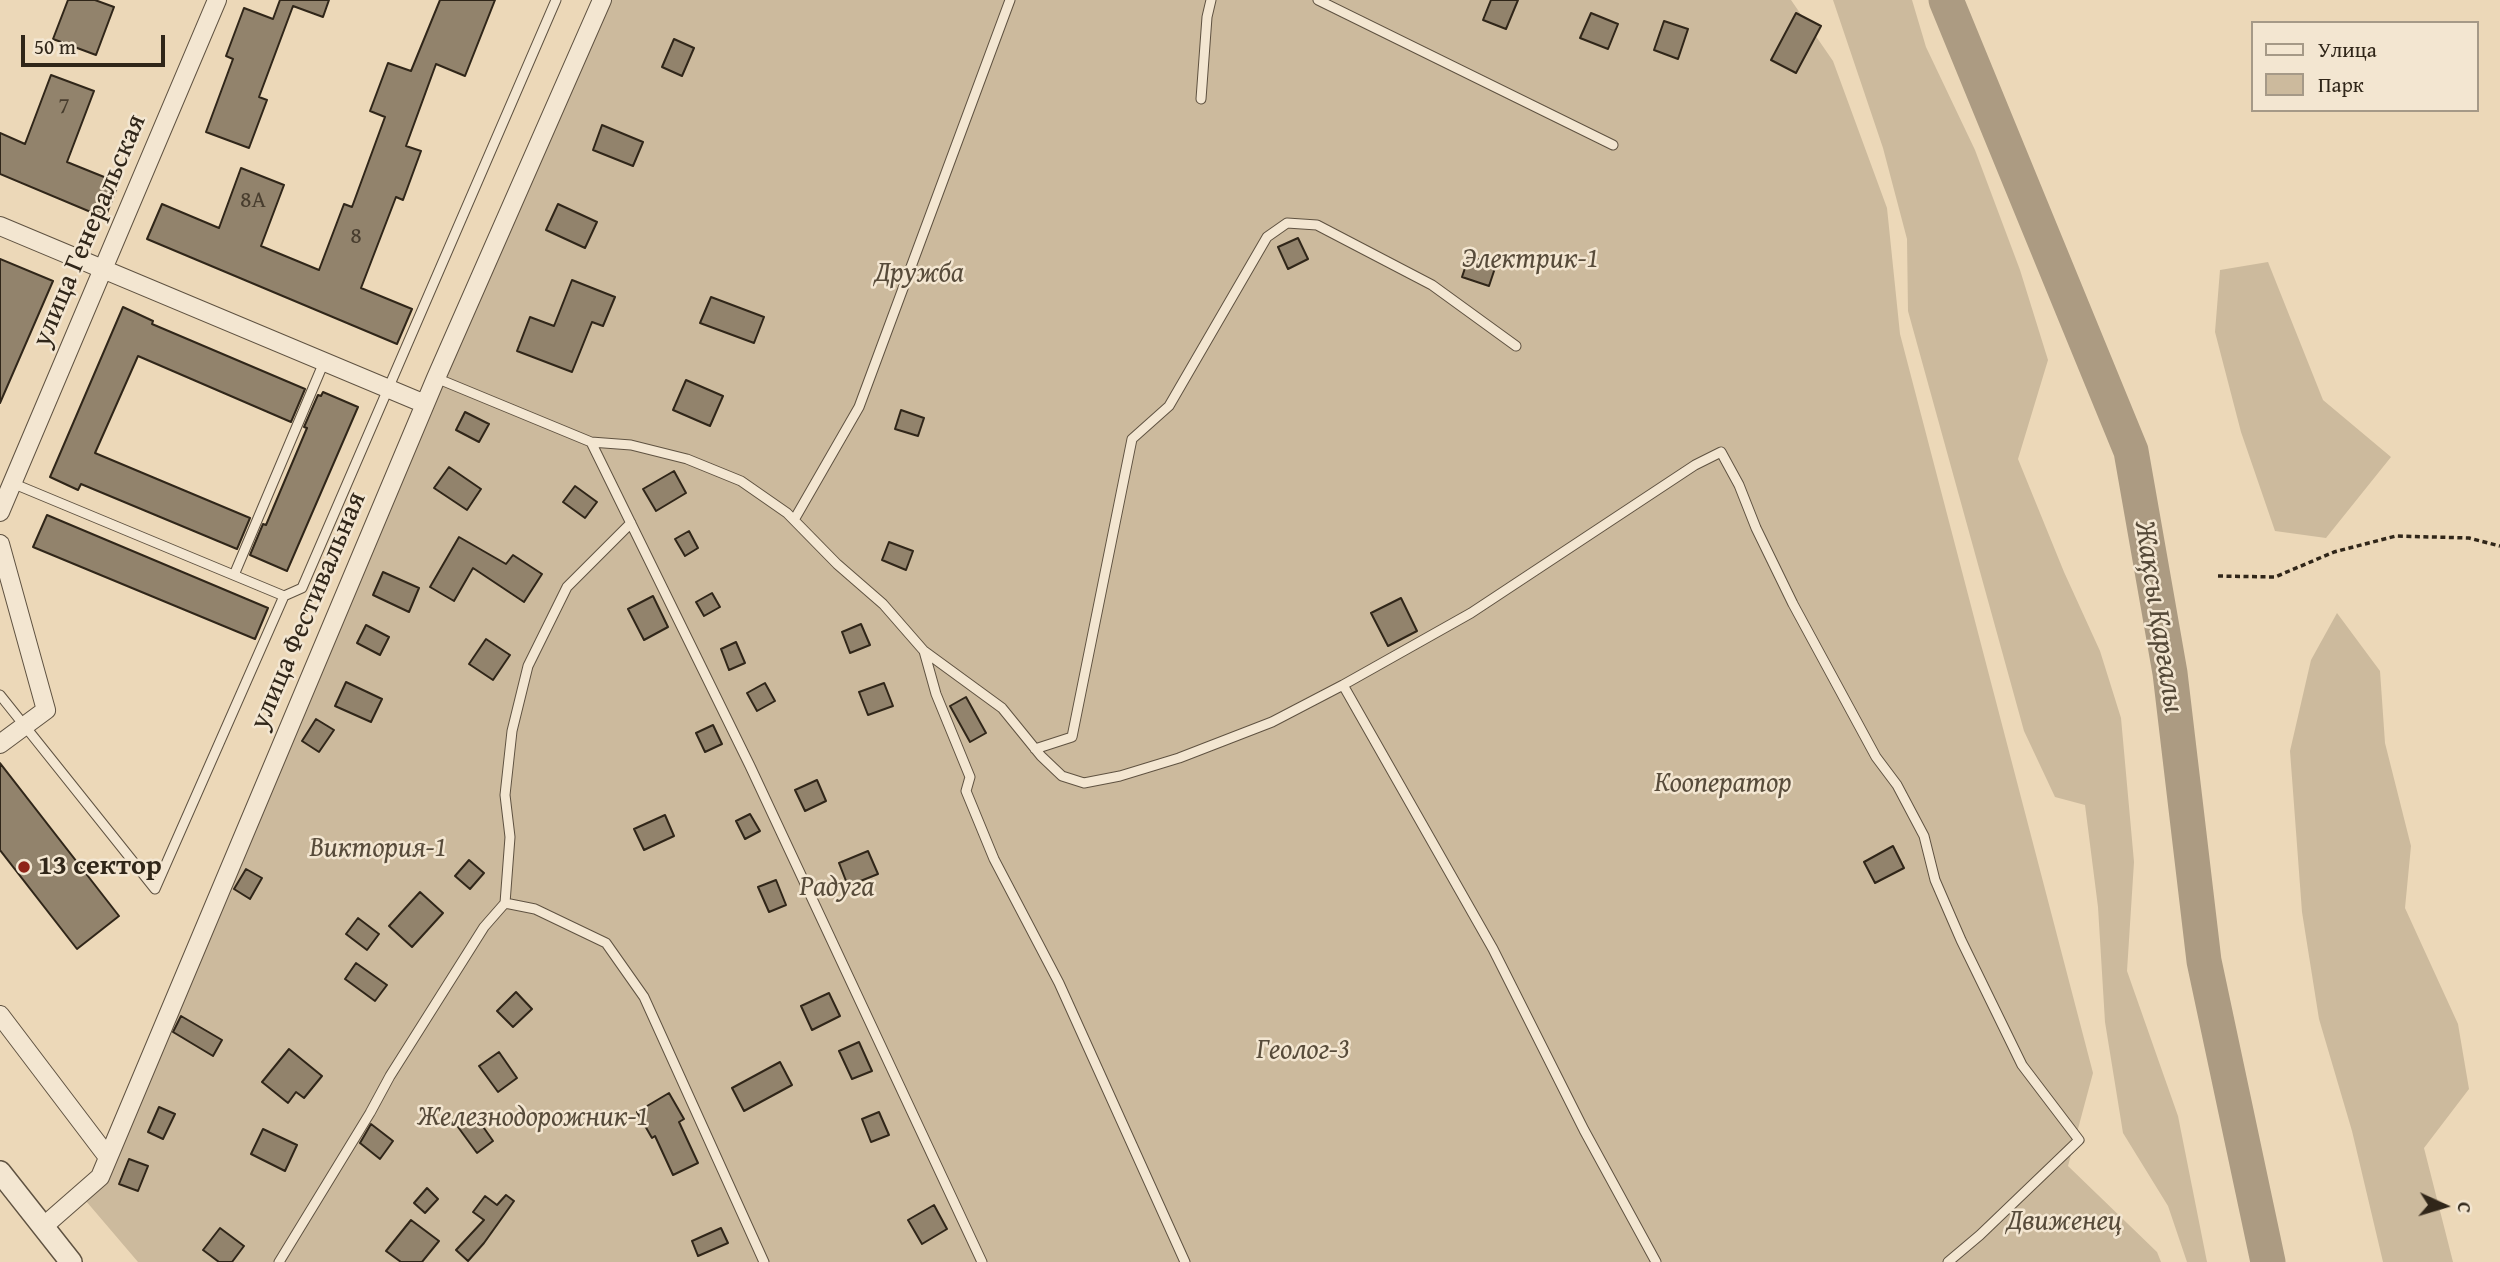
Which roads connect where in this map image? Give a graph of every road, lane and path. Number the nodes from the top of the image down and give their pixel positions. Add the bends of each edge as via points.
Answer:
1 (217, 0) edge
2 (556, 0) edge
3 (602, 0) edge
4 (1010, 0) edge
5 (1211, 0) edge
6 (1318, 0) edge
7 (1201, 99) dead end
8 (1613, 145) dead end
9 (0, 226) edge
10 (103, 269) junction
11 (1516, 346) dead end
12 (324, 362) junction
13 (436, 378) junction
14 (387, 388) junction
15 (425, 404) junction
16 (591, 442) junction
17 (12, 484) junction
18 (0, 512) edge
19 (794, 520) junction
20 (631, 523) junction
21 (0, 544) edge
22 (2500, 546) edge
23 (234, 575) junction
24 (2218, 576) dead end
25 (284, 596) junction
26 (924, 651) junction
27 (1343, 685) junction
28 (0, 695) edge
29 (25, 725) junction
30 (0, 744) edge
31 (1035, 749) junction
32 (505, 903) junction
33 (0, 1015) edge
34 (107, 1156) junction
35 (0, 1172) edge
36 (44, 1226) junction
37 (71, 1262) edge
38 (279, 1262) edge
39 (764, 1262) edge
40 (982, 1262) edge
41 (1185, 1262) edge
42 (1656, 1262) edge
43 (1948, 1262) edge

1 - 10 street, улица Генеральская
2 - 14 lane
3 - 13 street, улица Фестивальная
4 - 19 lane via 859,407
5 - 7 lane
6 - 8 lane
9 - 10 street
10 - 12 street
10 - 17 street, улица Генеральская
11 - 31 lane via 1432,285 1317,225 1287,223 1267,237 1169,406 1132,439 1072,737
12 - 14 street
12 - 23 lane
13 - 15 street, улица Фестивальная
13 - 16 lane
14 - 15 street
14 - 25 lane via 302,588
15 - 34 street, улица Фестивальная
16 - 19 lane via 631,445 687,459 741,481
16 - 20 lane
17 - 18 street, улица Генеральская
17 - 23 lane
19 - 26 lane via 883,604
20 - 32 lane via 567,587 528,666 512,731 505,795 510,837
20 - 40 lane
21 - 29 street via 46,709
22 - 24 path via 2469,538 2396,536 2334,552 2275,577
23 - 25 lane
25 - 29 lane via 155,889
26 - 31 lane via 1002,708
26 - 41 lane via 936,694 970,776 966,791 994,859 1059,983
27 - 31 lane via 1272,722 1179,758 1084,783 1062,776
27 - 42 lane via 1493,949
27 - 43 lane via 1471,613 1721,452 1793,604 1924,836 1935,880 2022,1065 2079,1140
28 - 29 lane
29 - 30 street
32 - 38 lane via 484,927 397,1064
32 - 39 lane via 535,909 606,943 644,997
33 - 34 street
34 - 36 street, улица Фестивальная via 100,1177
35 - 36 street
36 - 37 street

